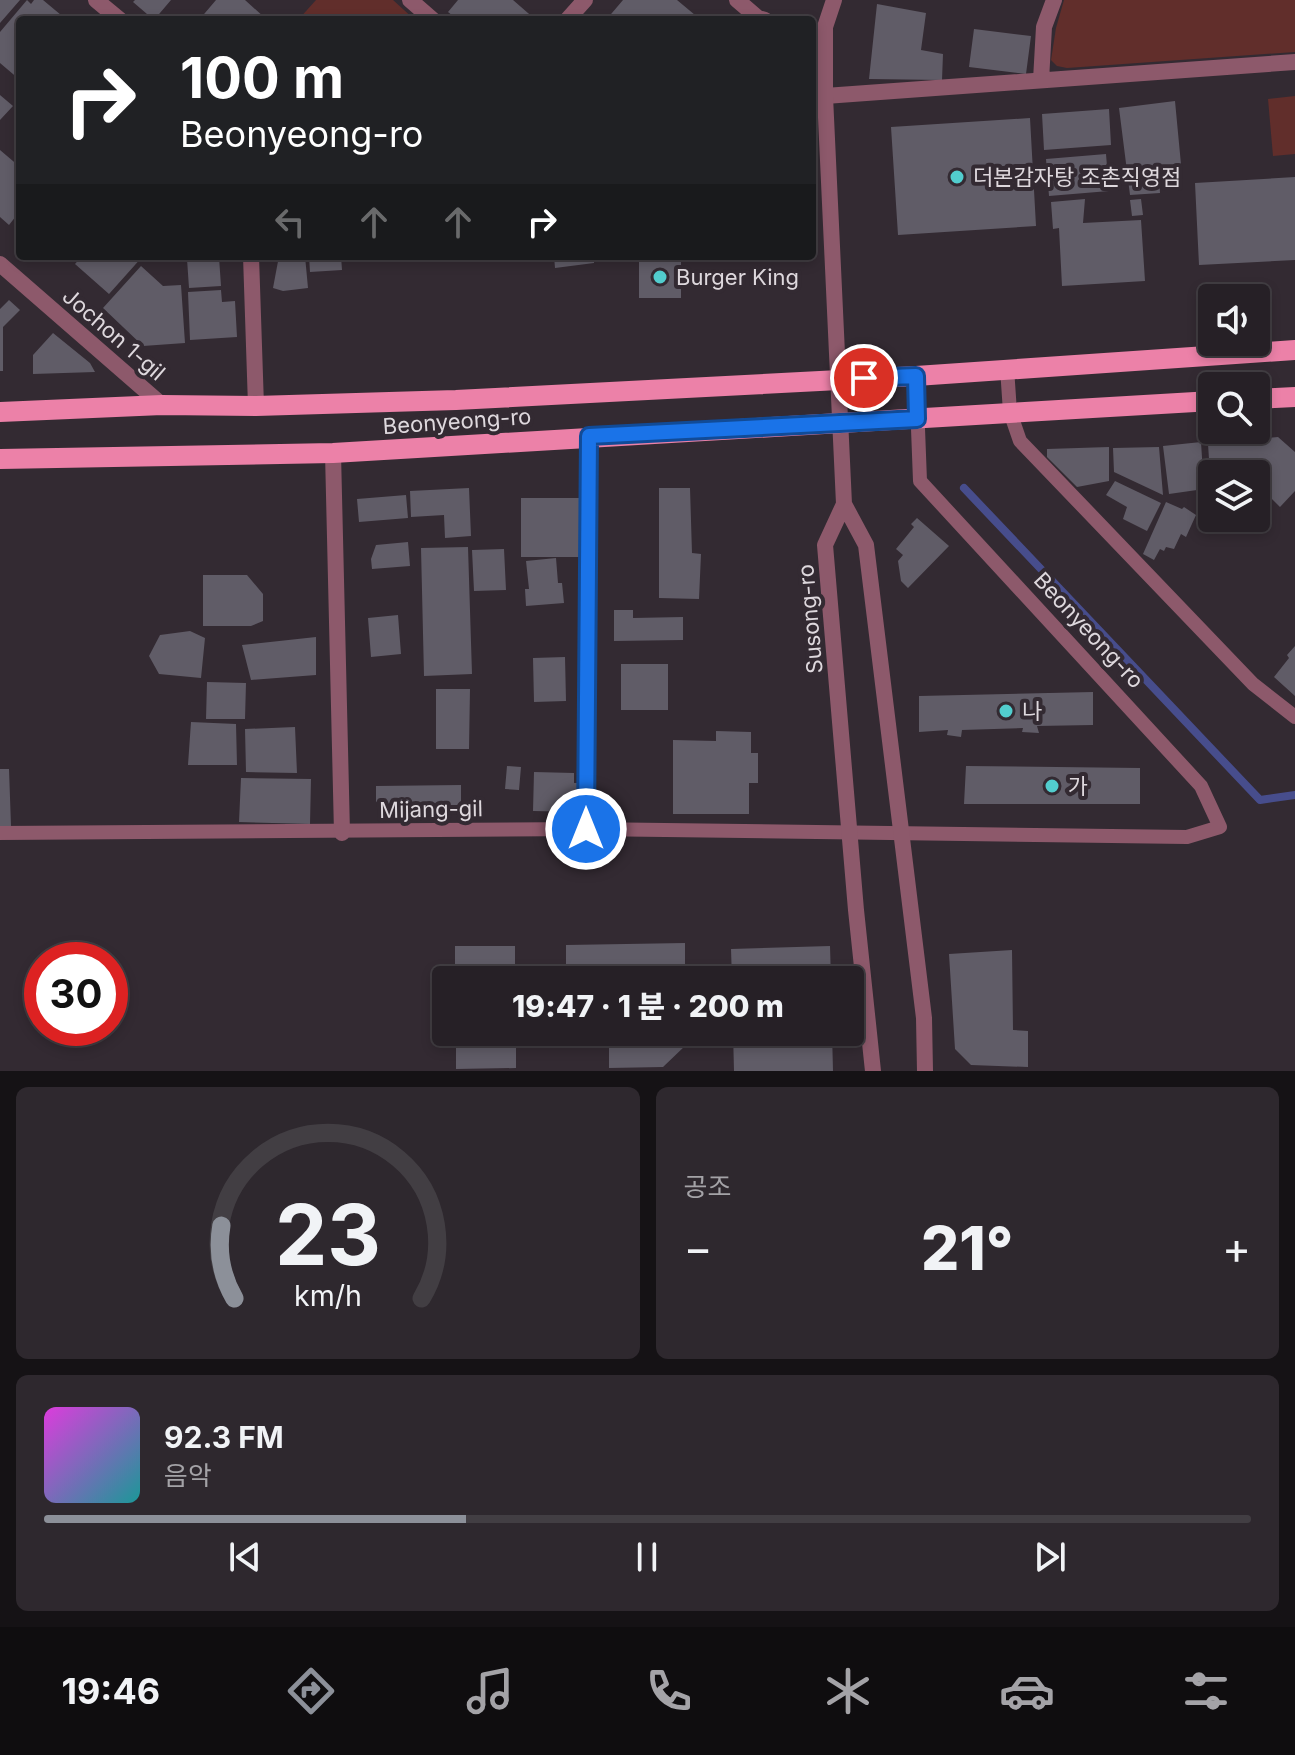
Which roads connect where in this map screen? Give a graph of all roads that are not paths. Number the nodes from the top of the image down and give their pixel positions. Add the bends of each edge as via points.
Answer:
1 (96, 0) edge
2 (410, 0) edge
3 (585, 0) edge
4 (737, 0) edge
5 (834, 0) edge
6 (1054, 0) edge
7 (115, 16) edge
8 (428, 16) edge
9 (571, 16) edge
10 (756, 16) edge
11 (818, 35) edge
12 (1295, 62) edge
13 (1041, 80) junction
14 (825, 96) junction
15 (251, 260) edge
16 (0, 264) edge
17 (1295, 350) edge
18 (1007, 368) junction
19 (916, 376) junction
20 (838, 379) junction
21 (1270, 399) edge
22 (1292, 400) edge
23 (1198, 402) edge
24 (162, 405) junction
25 (256, 406) junction
26 (0, 412) edge
27 (1010, 412) junction
28 (917, 419) junction
29 (840, 423) junction
30 (589, 436) junction
31 (333, 453) junction
32 (0, 459) edge
33 (844, 504) junction
34 (1295, 717) edge
35 (586, 829) junction
36 (0, 833) edge
37 (342, 833) junction
38 (856, 833) junction
39 (901, 834) junction
40 (873, 1071) edge
41 (925, 1071) edge

1 - 7 street
2 - 8 street
3 - 9 street
4 - 10 street
5 - 11 street
6 - 13 street via 1044,27
11 - 14 street
12 - 13 street
13 - 14 street
14 - 20 street
15 - 25 street
16 - 24 street, Jochon 1-gil
17 - 18 main road, Beonyeong-ro
18 - 19 main road, Beonyeong-ro
18 - 27 lane
19 - 20 main road, Beonyeong-ro
19 - 28 lane, Beonyeong-ro
20 - 25 main road, Beonyeong-ro
20 - 29 street
21 - 22 main road
23 - 27 main road, Beonyeong-ro
24 - 25 main road, Beonyeong-ro
24 - 26 main road, Beonyeong-ro
27 - 28 main road, Beonyeong-ro
27 - 34 lane via 1020,441 1033,456 1253,684
28 - 29 main road, Beonyeong-ro
28 - 39 lane, Beonyeong-ro via 920,481 1201,786 1220,827 1187,837
29 - 30 main road, Beonyeong-ro
29 - 33 street
30 - 31 main road, Beonyeong-ro
30 - 35 street
31 - 32 main road, Beonyeong-ro
31 - 37 street
33 - 38 street, Susong-ro via 825,545
33 - 39 street via 866,545
35 - 37 lane, Mijang-gil
35 - 38 lane, Mijang-gil
36 - 37 lane, Mijang-gil
38 - 39 lane
38 - 40 street, Susong-ro
39 - 41 street via 924,1018

